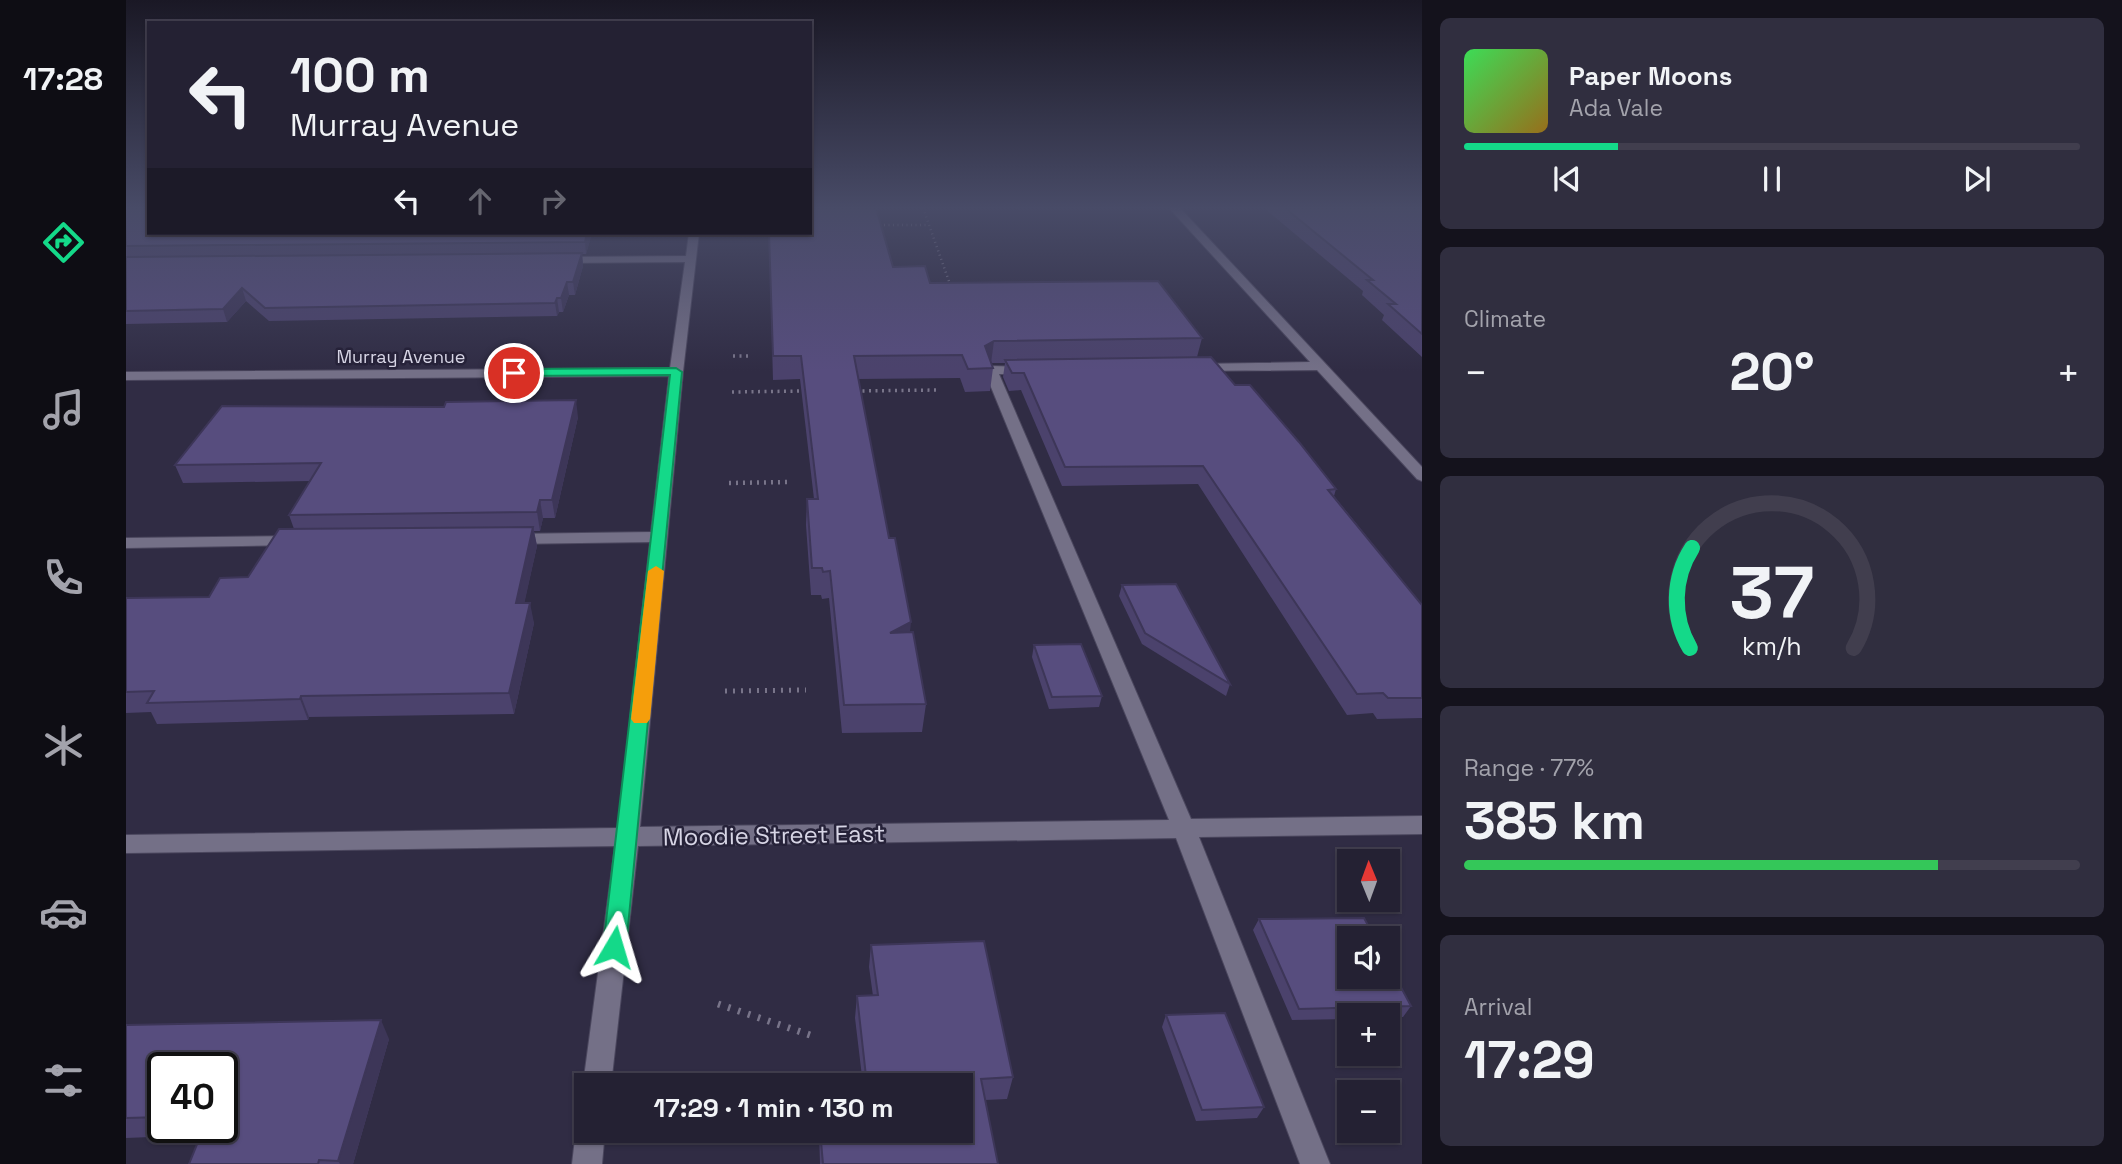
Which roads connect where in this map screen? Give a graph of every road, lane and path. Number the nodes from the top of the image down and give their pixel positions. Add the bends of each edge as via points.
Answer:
1 (691, 262) edge
2 (943, 262) edge
3 (1224, 262) edge
4 (941, 291) edge
5 (733, 356) dead end
6 (752, 356) dead end
7 (1319, 366) junction
8 (1179, 368) edge
9 (1045, 370) edge
10 (676, 372) junction
11 (126, 376) edge
12 (939, 390) edge
13 (815, 391) edge
14 (856, 391) edge
15 (732, 392) dead end
16 (1422, 476) edge
17 (790, 482) dead end
18 (729, 483) dead end
19 (660, 537) junction
20 (495, 539) edge
21 (318, 541) edge
22 (126, 543) edge
23 (806, 690) dead end
24 (725, 691) dead end
25 (1422, 825) edge
26 (1184, 829) junction
27 (628, 837) junction
28 (126, 844) edge
29 (718, 1004) dead end
30 (816, 1037) dead end
31 (598, 1073) edge
32 (590, 1143) edge
33 (587, 1164) edge
34 (1315, 1164) edge

1 - 10 street
2 - 4 path via 953,291
3 - 7 street
5 - 6 path
7 - 8 street
7 - 16 street
9 - 26 street via 991,370
10 - 11 street, Murray Avenue
10 - 19 street
12 - 14 path
13 - 15 path
17 - 18 path
19 - 20 street
19 - 27 street
21 - 22 street
23 - 24 path
25 - 26 street, Moodie Street East
26 - 27 street, Moodie Street East
26 - 34 street
27 - 28 street, Moodie Street East
27 - 31 street
29 - 30 path
32 - 33 street

